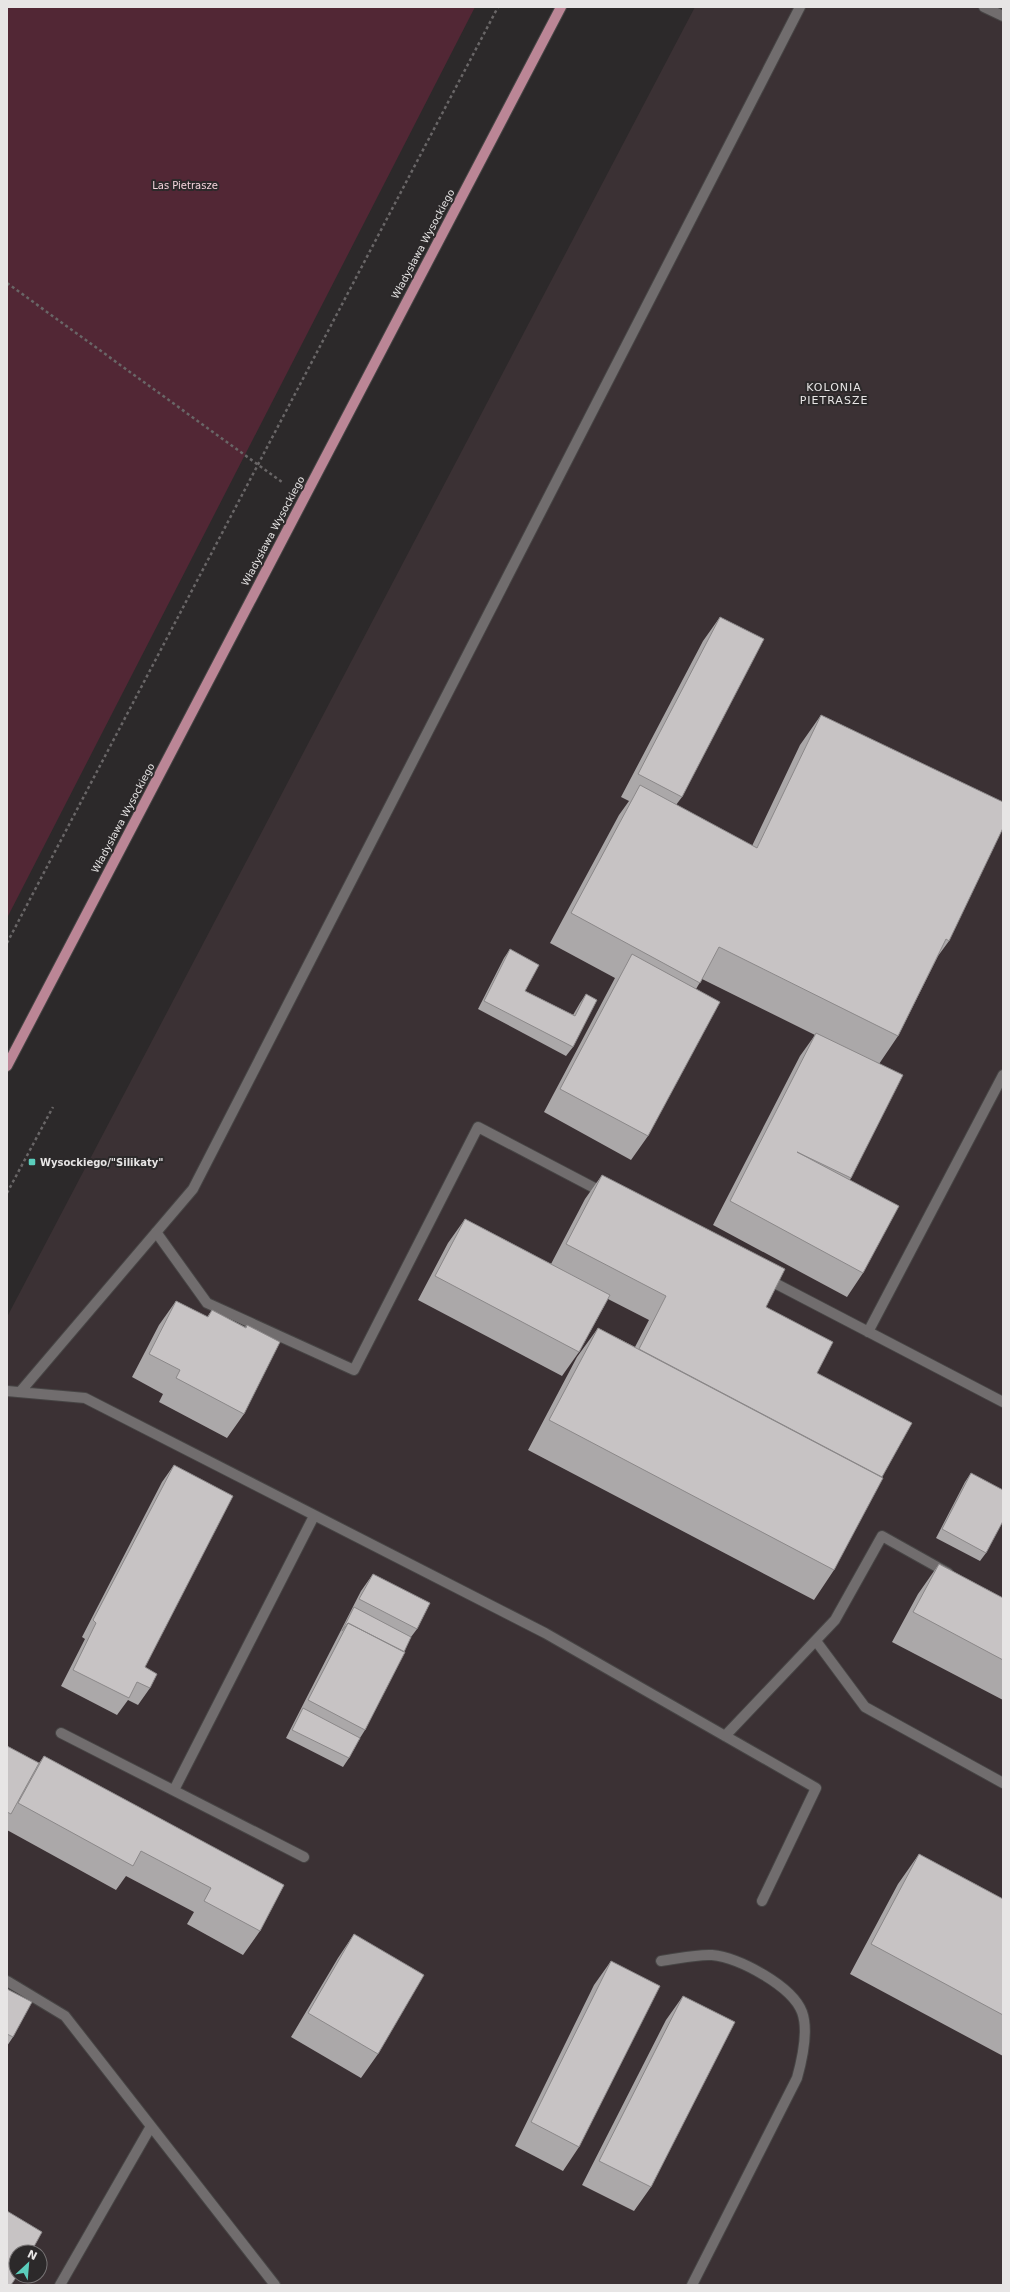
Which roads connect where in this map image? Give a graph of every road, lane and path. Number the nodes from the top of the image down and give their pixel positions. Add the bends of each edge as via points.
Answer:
1 (498, 7) edge
2 (561, 7) edge
3 (800, 7) edge
4 (984, 7) edge
5 (1003, 16) edge
6 (7, 283) edge
7 (259, 466) junction
8 (304, 498) junction
9 (7, 943) edge
10 (7, 1066) edge
11 (1003, 1075) edge
12 (53, 1107) dead end
13 (7, 1193) edge
14 (611, 1196) edge
15 (156, 1232) junction
16 (757, 1273) edge
17 (868, 1332) junction
18 (7, 1391) edge
19 (20, 1392) junction
20 (1003, 1402) edge
21 (314, 1516) junction
22 (956, 1578) edge
23 (816, 1641) junction
24 (61, 1733) dead end
25 (725, 1736) junction
26 (1003, 1783) edge
27 (174, 1790) junction
28 (304, 1857) dead end
29 (762, 1901) dead end
30 (661, 1961) dead end
31 (7, 1981) edge
32 (150, 2128) junction
33 (60, 2285) edge
34 (275, 2285) edge
35 (692, 2285) edge

1 - 7 path
2 - 8 main road, Władysława Wysockiego
3 - 15 lane via 193,1189
4 - 5 lane
6 - 7 path
7 - 8 path
7 - 9 path
8 - 10 main road, Władysława Wysockiego
11 - 17 lane
12 - 13 path
14 - 15 lane via 478,1127 354,1370 207,1303
15 - 19 lane
16 - 17 lane
17 - 20 lane
18 - 19 lane
19 - 21 lane via 85,1398
21 - 25 lane via 546,1633
21 - 27 lane
22 - 23 lane via 882,1536 835,1620
23 - 25 lane
23 - 26 lane via 865,1707
24 - 27 lane
25 - 29 lane via 816,1788
27 - 28 lane
30 - 35 lane via 713,1955 750,1967 788,1992 802,2013 805,2048 797,2078
31 - 32 lane via 65,2016
32 - 33 lane
32 - 34 lane

